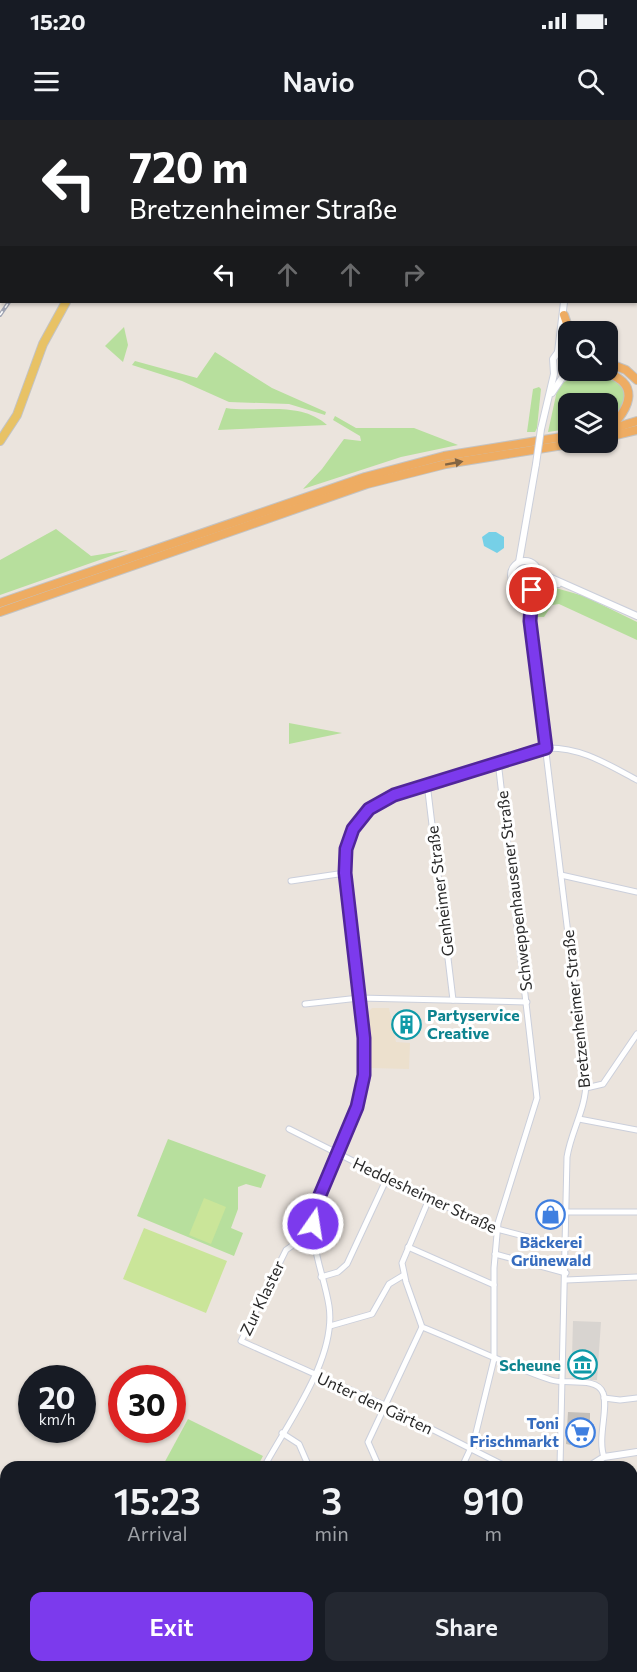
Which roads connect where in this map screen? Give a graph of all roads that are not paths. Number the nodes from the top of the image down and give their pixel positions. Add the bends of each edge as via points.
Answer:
1 (65, 303) edge
2 (564, 303) edge
3 (564, 315) junction
4 (563, 321) edge
5 (565, 321) edge
6 (566, 321) edge
7 (558, 352) edge
8 (618, 367) edge
9 (554, 369) junction
10 (558, 371) edge
11 (618, 376) edge
12 (637, 380) edge
13 (560, 381) edge
14 (546, 405) junction
15 (637, 422) edge
16 (618, 423) edge
17 (618, 429) edge
18 (637, 430) edge
19 (618, 431) edge
20 (558, 438) edge
21 (0, 441) edge
22 (558, 446) edge
23 (525, 535) junction
24 (530, 561) junction
25 (519, 562) junction
26 (540, 573) junction
27 (536, 584) junction
28 (576, 588) junction
29 (521, 589) junction
30 (0, 603) edge
31 (0, 612) edge
32 (637, 616) edge
33 (530, 621) junction
34 (546, 748) junction
35 (498, 762) junction
36 (637, 780) edge
37 (427, 783) junction
38 (345, 873) junction
39 (561, 875) junction
40 (291, 881) dead end
41 (637, 892) edge
42 (359, 998) junction
43 (453, 1000) junction
44 (527, 1002) junction
45 (305, 1004) dead end
46 (637, 1034) edge
47 (586, 1088) junction
48 (579, 1119) junction
49 (289, 1129) dead end
50 (637, 1130) edge
51 (337, 1154) junction
52 (387, 1178) junction
53 (429, 1199) junction
54 (566, 1212) junction
55 (637, 1212) edge
56 (497, 1229) junction
57 (313, 1236) junction
58 (408, 1247) junction
59 (566, 1247) junction
60 (495, 1254) junction
61 (404, 1275) junction
62 (566, 1276) junction
63 (321, 1277) junction
64 (637, 1277) edge
65 (494, 1285) junction
66 (330, 1326) junction
67 (422, 1327) junction
68 (241, 1341) joint
69 (494, 1359) junction
70 (314, 1374) junction
71 (563, 1383) junction
72 (604, 1398) junction
73 (637, 1398) edge
74 (384, 1405) junction
75 (282, 1433) junction
76 (471, 1449) junction
77 (637, 1452) edge
78 (604, 1457) junction
79 (267, 1461) edge
80 (306, 1461) edge
81 (376, 1461) edge
82 (465, 1461) edge
83 (495, 1461) edge
84 (560, 1461) edge
85 (598, 1461) edge

1 - 21 main road via 43,344 17,415
2 - 3 street
3 - 4 street
3 - 5 street
3 - 6 highway
7 - 9 street
8 - 12 highway
9 - 10 street
9 - 14 street
11 - 16 highway via 630,383 635,394 630,413
13 - 14 street
14 - 23 street, bridge
15 - 17 highway
18 - 19 highway
20 - 30 highway via 444,456 374,474
31 -> 22 highway via 386,479 446,464
23 - 24 street
23 - 25 street
24 - 25 street
24 - 26 street
25 - 29 street via 511,577
26 - 27 street
26 - 28 street
27 - 28 street
27 - 29 street
27 - 33 street, Bretzenheimer Straße via 531,595
28 - 32 street
29 - 33 street, Bretzenheimer Straße
33 - 34 street, Bretzenheimer Straße
34 - 35 street
34 - 36 street via 588,754
34 - 39 street, Bretzenheimer Straße
35 - 37 street
35 - 44 street, Schweppenhausener Straße
37 - 38 street via 386,798 369,809 349,839
37 - 43 street, Genheimer Straße
38 - 40 street
38 - 42 street
39 - 41 street
39 - 47 street, Bretzenheimer Straße
42 - 43 street
42 - 45 street
42 - 51 street via 364,1075 357,1107
43 - 44 street
44 - 56 street, Schweppenhausener Straße via 536,1106
46 - 47 street via 603,1084
47 - 48 street, Bretzenheimer Straße
48 - 50 street
48 - 54 street, Bretzenheimer Straße via 567,1157
49 - 51 street, Heddesheimer Straße
51 - 52 street, Heddesheimer Straße
51 - 57 street via 317,1204
52 - 53 street, Heddesheimer Straße
52 - 63 street via 347,1264 338,1272
53 - 56 street, Heddesheimer Straße
53 - 58 street
54 - 55 street
54 - 59 street, Bretzenheimer Straße
56 - 59 street, Heddesheimer Straße
56 - 60 street, Schweppenhausener Straße
57 - 63 street
57 - 68 street, Zur Klaster via 286,1250
58 - 61 street via 403,1260
58 - 65 street
59 - 62 street, Bretzenheimer Straße
60 - 62 street
60 - 65 street, Schweppenhausener Straße
61 - 66 street via 388,1284 372,1314
61 - 67 street
62 - 64 street
62 - 71 street, Bretzenheimer Straße
63 - 66 street
65 - 69 street, Schweppenhausener Straße
66 - 70 street
67 - 69 street
67 - 74 street
68 - 70 street, Unter den Gärten
69 - 71 street
69 - 76 street, Schweppenhausener Straße
70 - 74 street, Unter den Gärten
70 - 75 street
71 - 72 street via 594,1384 602,1390
71 - 84 street, Bretzenheimer Straße
72 - 73 street
72 - 78 street
74 - 76 street, Unter den Gärten
74 - 81 street via 368,1442
75 - 79 street
75 - 80 street via 299,1444
76 - 82 street, Schweppenhausener Straße
76 - 83 street, Unter den Gärten
77 - 78 street
78 - 85 street

